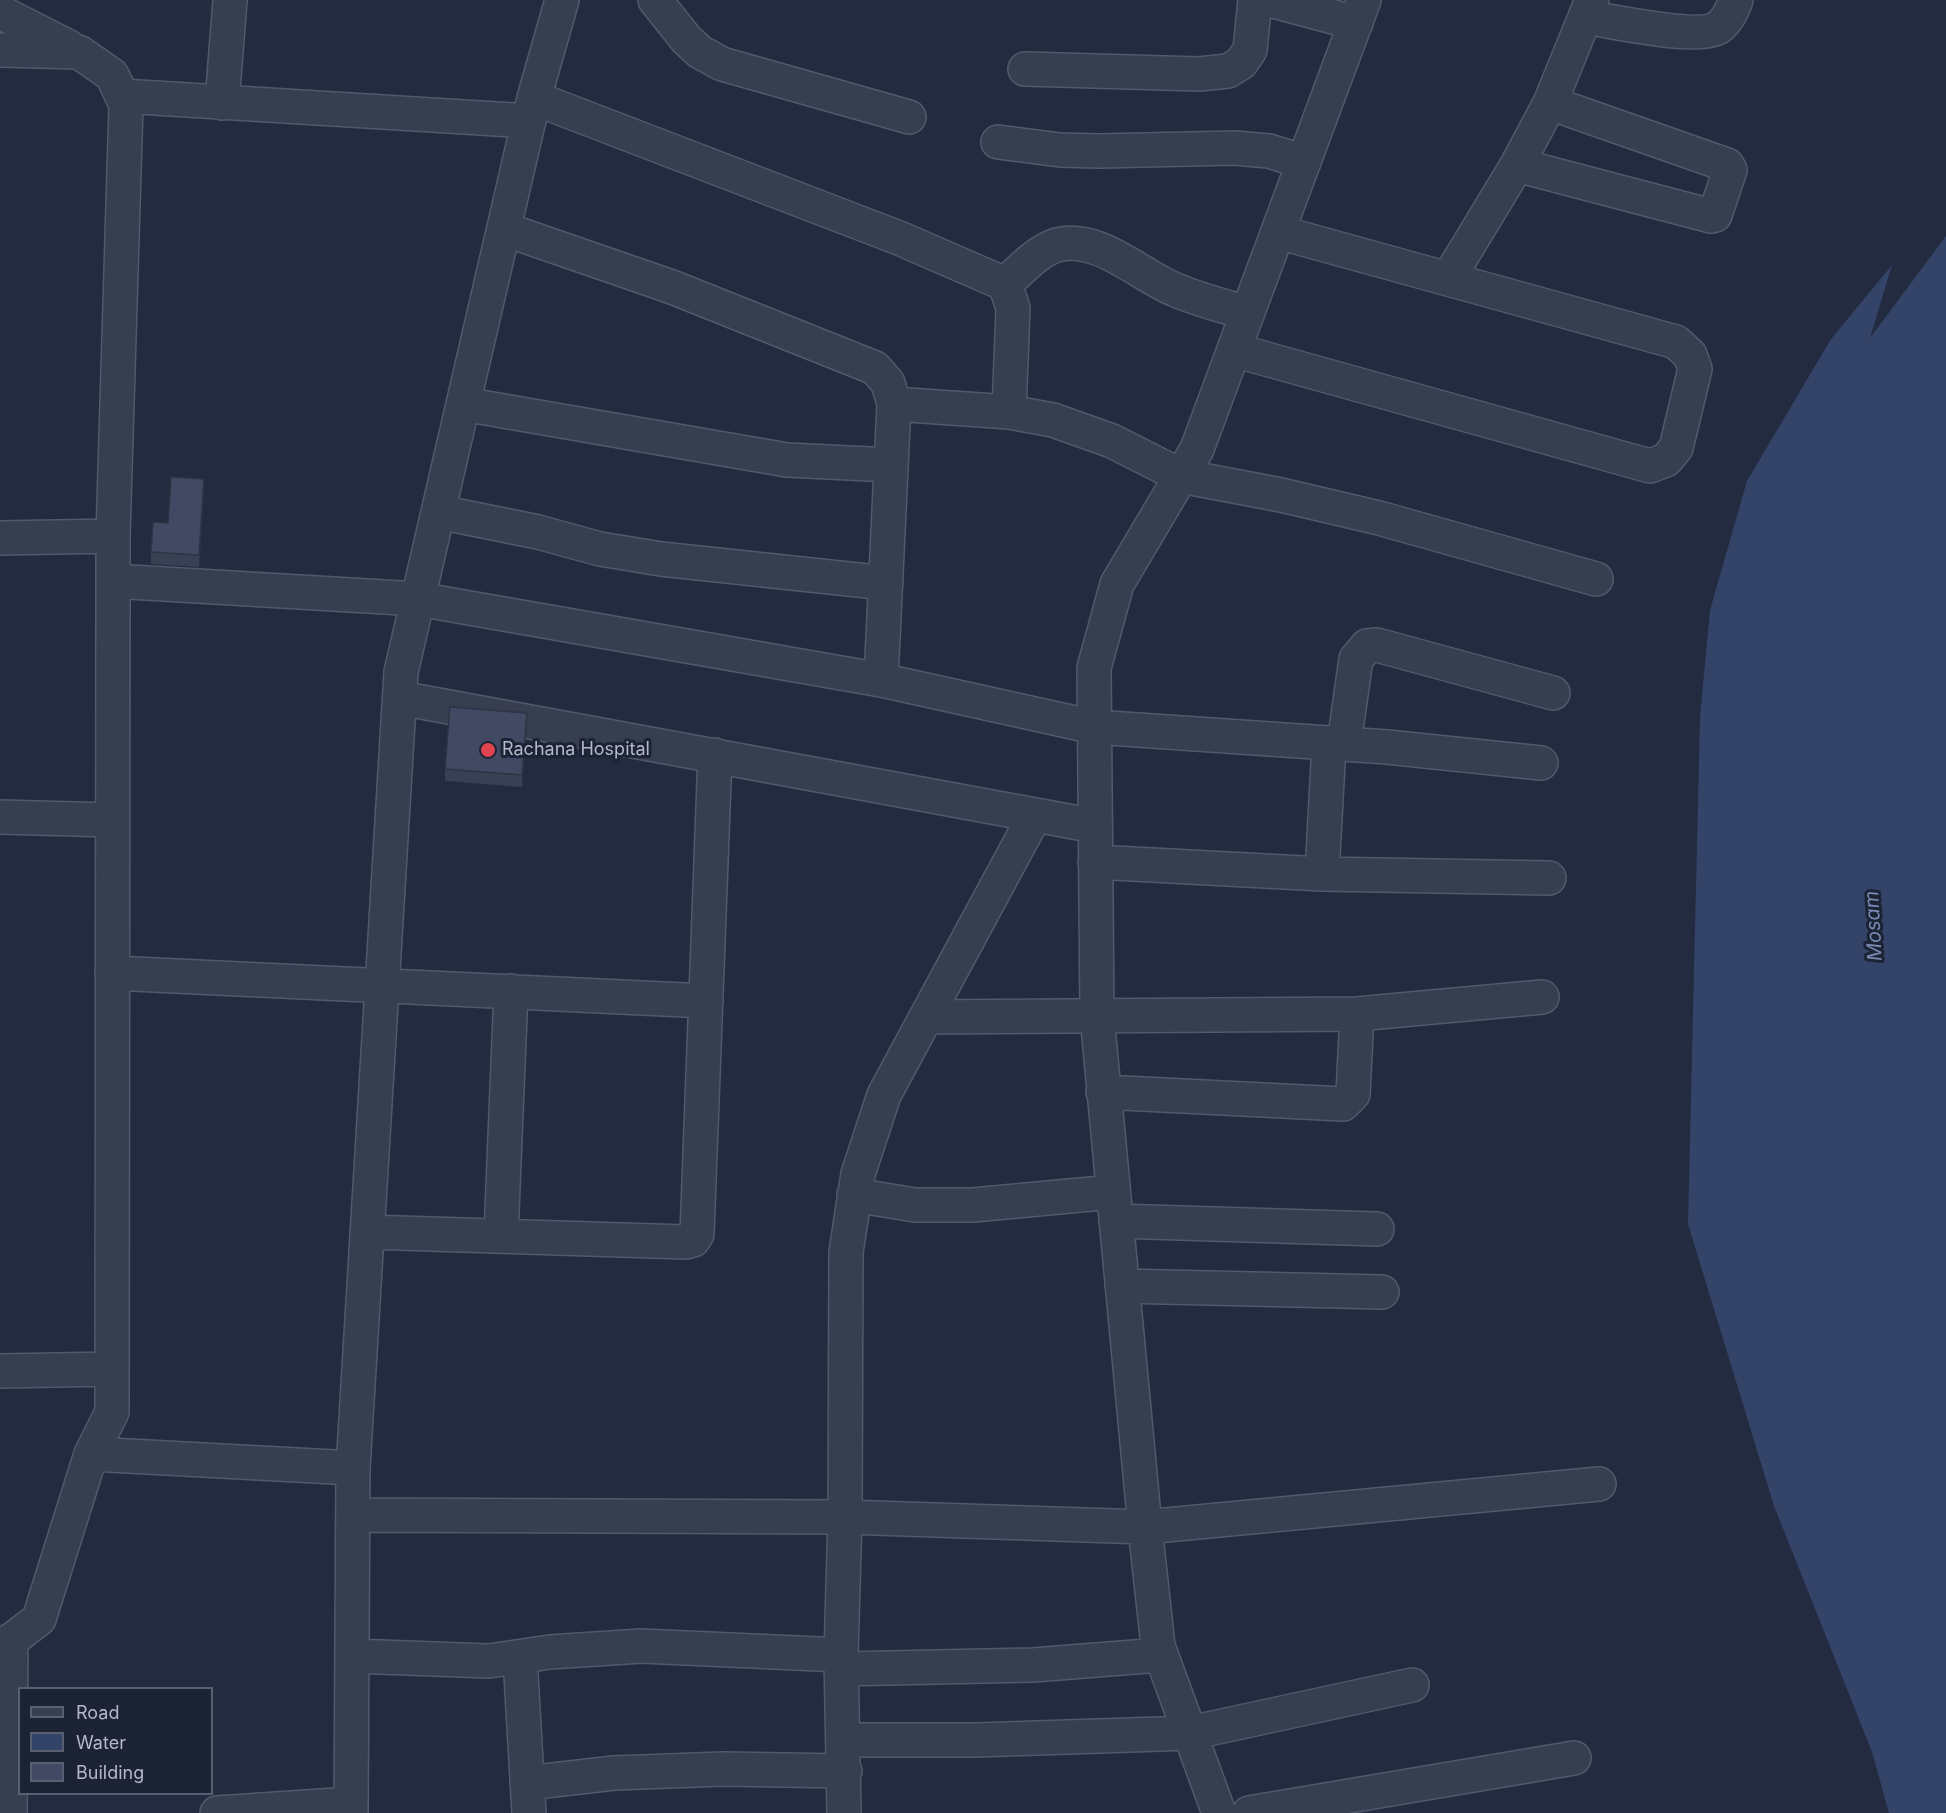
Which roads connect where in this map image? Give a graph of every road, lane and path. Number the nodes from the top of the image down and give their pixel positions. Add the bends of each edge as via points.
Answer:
1 (230, 0) edge
2 (561, 0) edge
3 (655, 0) edge
4 (1255, 0) edge
5 (1270, 0) edge
6 (1736, 0) edge
7 (1588, 8) edge
8 (1360, 11) edge
9 (0, 12) edge
10 (0, 50) edge
11 (79, 52) junction
12 (1025, 69) dead end
13 (122, 96) junction
14 (222, 102) junction
15 (1550, 104) junction
16 (532, 109) junction
17 (909, 117) dead end
18 (998, 142) dead end
19 (1304, 162) junction
20 (1517, 165) junction
21 (504, 229) junction
22 (1278, 232) junction
23 (1448, 279) junction
24 (1005, 284) junction
25 (1247, 313) junction
26 (1234, 350) junction
27 (463, 404) junction
28 (894, 404) junction
29 (1009, 412) junction
30 (891, 465) junction
31 (1181, 476) junction
32 (439, 512) junction
33 (112, 536) junction
34 (0, 538) edge
35 (1596, 579) dead end
36 (113, 581) junction
37 (886, 583) junction
38 (418, 599) junction
39 (881, 680) junction
40 (1552, 693) dead end
41 (400, 698) junction
42 (1094, 727) junction
43 (1336, 744) junction
44 (716, 755) junction
45 (1541, 763) dead end
46 (1035, 815) junction
47 (0, 817) edge
48 (112, 820) junction
49 (1095, 826) junction
50 (1095, 862) junction
51 (1322, 874) junction
52 (1549, 878) dead end
53 (112, 973) junction
54 (382, 985) junction
55 (511, 991) junction
56 (1542, 997) dead end
57 (706, 1001) junction
58 (1357, 1014) junction
59 (1097, 1016) junction
60 (926, 1017) junction
61 (1103, 1092) junction
62 (854, 1195) junction
63 (1115, 1206) junction
64 (1377, 1229) dead end
65 (367, 1232) junction
66 (501, 1236) junction
67 (1122, 1286) junction
68 (1382, 1292) dead end
69 (111, 1370) junction
70 (0, 1371) edge
71 (91, 1454) junction
72 (353, 1468) junction
73 (1599, 1484) dead end
74 (353, 1515) junction
75 (845, 1517) junction
76 (1144, 1527) junction
77 (6, 1644) edge
78 (1160, 1655) junction
79 (352, 1656) junction
80 (520, 1658) junction
81 (841, 1662) junction
82 (1412, 1685) dead end
83 (1190, 1733) junction
84 (844, 1755) junction
85 (1574, 1758) dead end
86 (528, 1798) edge
87 (351, 1809) edge
88 (10, 1813) edge
89 (217, 1813) edge
90 (844, 1813) edge
91 (1219, 1813) edge
92 (1249, 1813) edge

1 - 14 street
2 - 16 street
3 - 17 street via 686,39 722,64
4 - 12 street via 1250,50 1241,63 1228,71 1199,74
5 - 8 street
6 - 7 street via 1730,16 1717,28 1691,33
7 - 15 street
8 - 19 street
9 - 11 street
10 - 11 street
11 - 13 street via 112,75
13 - 14 street
13 - 33 street via 126,105
14 - 16 street
15 - 20 street
15 - 20 street via 1727,165 1730,170 1715,215
16 - 21 street
16 - 24 street via 888,234
18 - 19 street via 1099,151 1234,148 1269,151
19 - 22 street
20 - 23 street
21 - 27 street
21 - 28 street via 672,287 875,368 888,383
22 - 23 street
22 - 25 street
23 - 26 street via 1676,342 1690,355 1695,369 1676,448 1666,460 1650,466
24 - 25 street via 1039,254 1056,245 1073,244 1093,247 1177,291
24 - 29 street via 1014,308
25 - 26 street
26 - 31 street via 1197,449
27 - 30 street via 787,460
27 - 32 street
28 - 29 street
28 - 30 street
29 - 31 street via 1053,420 1112,441
30 - 37 street
31 - 35 street via 1379,518
31 - 42 street via 1118,584 1094,668
32 - 37 street via 661,559
32 - 38 street
33 - 34 street
33 - 36 street
36 - 38 street
36 - 48 street
37 - 39 street
38 - 39 street
38 - 41 street via 401,672
39 - 42 street
40 - 43 street via 1377,645 1368,646 1356,659
41 - 44 street
41 - 54 street
42 - 43 street
42 - 49 street
43 - 45 street
43 - 51 street
44 - 46 street
44 - 57 street
46 - 49 street
46 - 60 street
47 - 48 street
48 - 53 street
49 - 50 street
50 - 51 street
50 - 59 street
51 - 52 street
53 - 54 street
53 - 69 street
54 - 55 street
54 - 65 street
55 - 57 street
55 - 66 street
56 - 58 street
57 - 66 street via 697,1234 693,1240
58 - 59 street
58 - 61 street via 1353,1094 1343,1104
59 - 60 street
59 - 61 street
60 - 62 street via 884,1095
61 - 63 street
62 - 63 street via 915,1204
62 - 75 street via 846,1251
63 - 64 street
63 - 67 street
65 - 66 street
65 - 72 street
67 - 68 street
67 - 76 street
69 - 70 street
69 - 71 street via 112,1412
71 - 72 street
71 - 77 street via 39,1619
72 - 74 street
73 - 76 street
74 - 75 street
74 - 79 street
75 - 76 street
75 - 81 street
76 - 78 street
77 - 88 street
78 - 81 street via 1033,1665
78 - 83 street
79 - 80 street via 489,1661
79 - 87 street
80 - 81 street via 640,1646
80 - 86 street
81 - 84 street
82 - 83 street
83 - 84 street via 976,1740
83 - 91 street
84 - 86 street via 723,1769 614,1773
84 - 90 street
85 - 92 street
87 - 89 street

